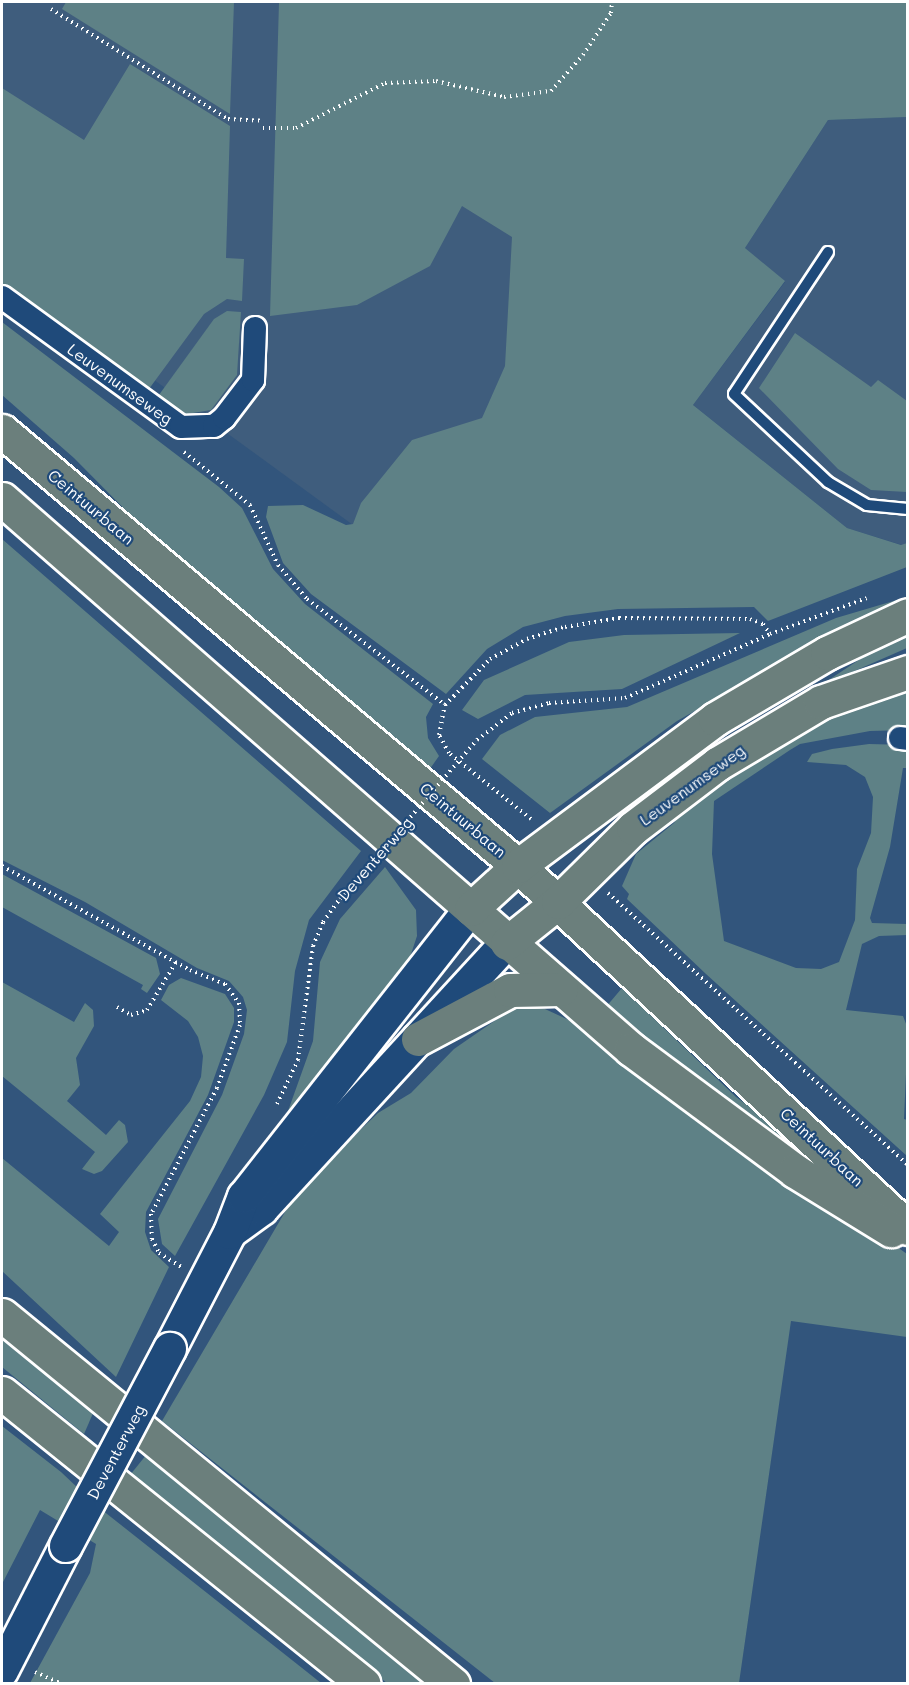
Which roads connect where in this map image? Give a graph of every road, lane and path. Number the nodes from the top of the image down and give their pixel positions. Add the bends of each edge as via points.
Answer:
1 (612, 2) edge
2 (51, 9) dead end
3 (263, 121) dead end
4 (263, 128) dead end
5 (828, 252) dead end
6 (2, 297) edge
7 (255, 328) dead end
8 (2, 431) edge
9 (178, 447) dead end
10 (2, 499) edge
11 (908, 509) edge
12 (869, 598) dead end
13 (908, 615) edge
14 (770, 634) junction
15 (908, 672) edge
16 (445, 705) junction
17 (554, 841) junction
18 (2, 866) edge
19 (518, 866) junction
20 (584, 872) junction
21 (558, 902) junction
22 (471, 909) junction
23 (507, 943) junction
24 (176, 962) junction
25 (561, 989) junction
26 (117, 1007) dead end
27 (418, 1039) junction
28 (284, 1092) dead end
29 (908, 1165) edge
30 (908, 1228) edge
31 (230, 1233) junction
32 (908, 1240) edge
33 (184, 1269) dead end
34 (2, 1315) edge
35 (2, 1394) edge
36 (2, 1671) edge
37 (34, 1671) dead end
38 (62, 1683) edge
39 (364, 1683) edge
40 (453, 1683) edge

1 - 4 path via 610,13 583,55 551,91 504,97 436,81 385,83 296,128
2 - 3 path via 228,119
5 - 11 lane via 734,394 828,482 867,505
6 - 7 street, Leuvenumseweg via 181,427 214,426 253,380
8 - 19 main road, Ceintuurbaan
9 - 16 path via 250,505 278,566 307,599
10 - 22 main road, Ceintuurbaan
12 - 14 path
13 - 17 main road via 827,653 715,720
14 - 16 path via 763,624 750,619 619,618 565,627 527,639 490,660
14 - 28 path, Deventerweg, bridge via 625,698 549,703 512,713 477,740 323,922 313,946 298,1060
15 - 20 main road, Leuvenumseweg via 821,702 765,733 673,796
16 - 17 path via 439,735 449,753 512,801
17 - 19 main road
18 - 24 path
19 - 21 main road, Ceintuurbaan
19 - 22 main road, Deventerweg
20 - 21 main road, Leuvenumseweg
20 - 29 path
21 - 23 main road, Leuvenumseweg
21 - 30 main road, Ceintuurbaan
22 - 23 main road, Ceintuurbaan
22 - 31 main road, Deventerweg via 244,1197
23 - 25 main road, Ceintuurbaan
23 - 27 main road, Deventerweg
24 - 26 path via 147,1010 131,1015
24 - 33 path via 225,984 242,1013 217,1088 151,1214 152,1239 159,1253
25 - 27 main road via 510,990
25 - 32 main road, Ceintuurbaan via 631,1049 795,1171
27 - 31 main road, Deventerweg via 262,1209
31 - 36 main road, Deventerweg, bridge
34 - 40 main road
35 - 39 main road
37 - 38 path

